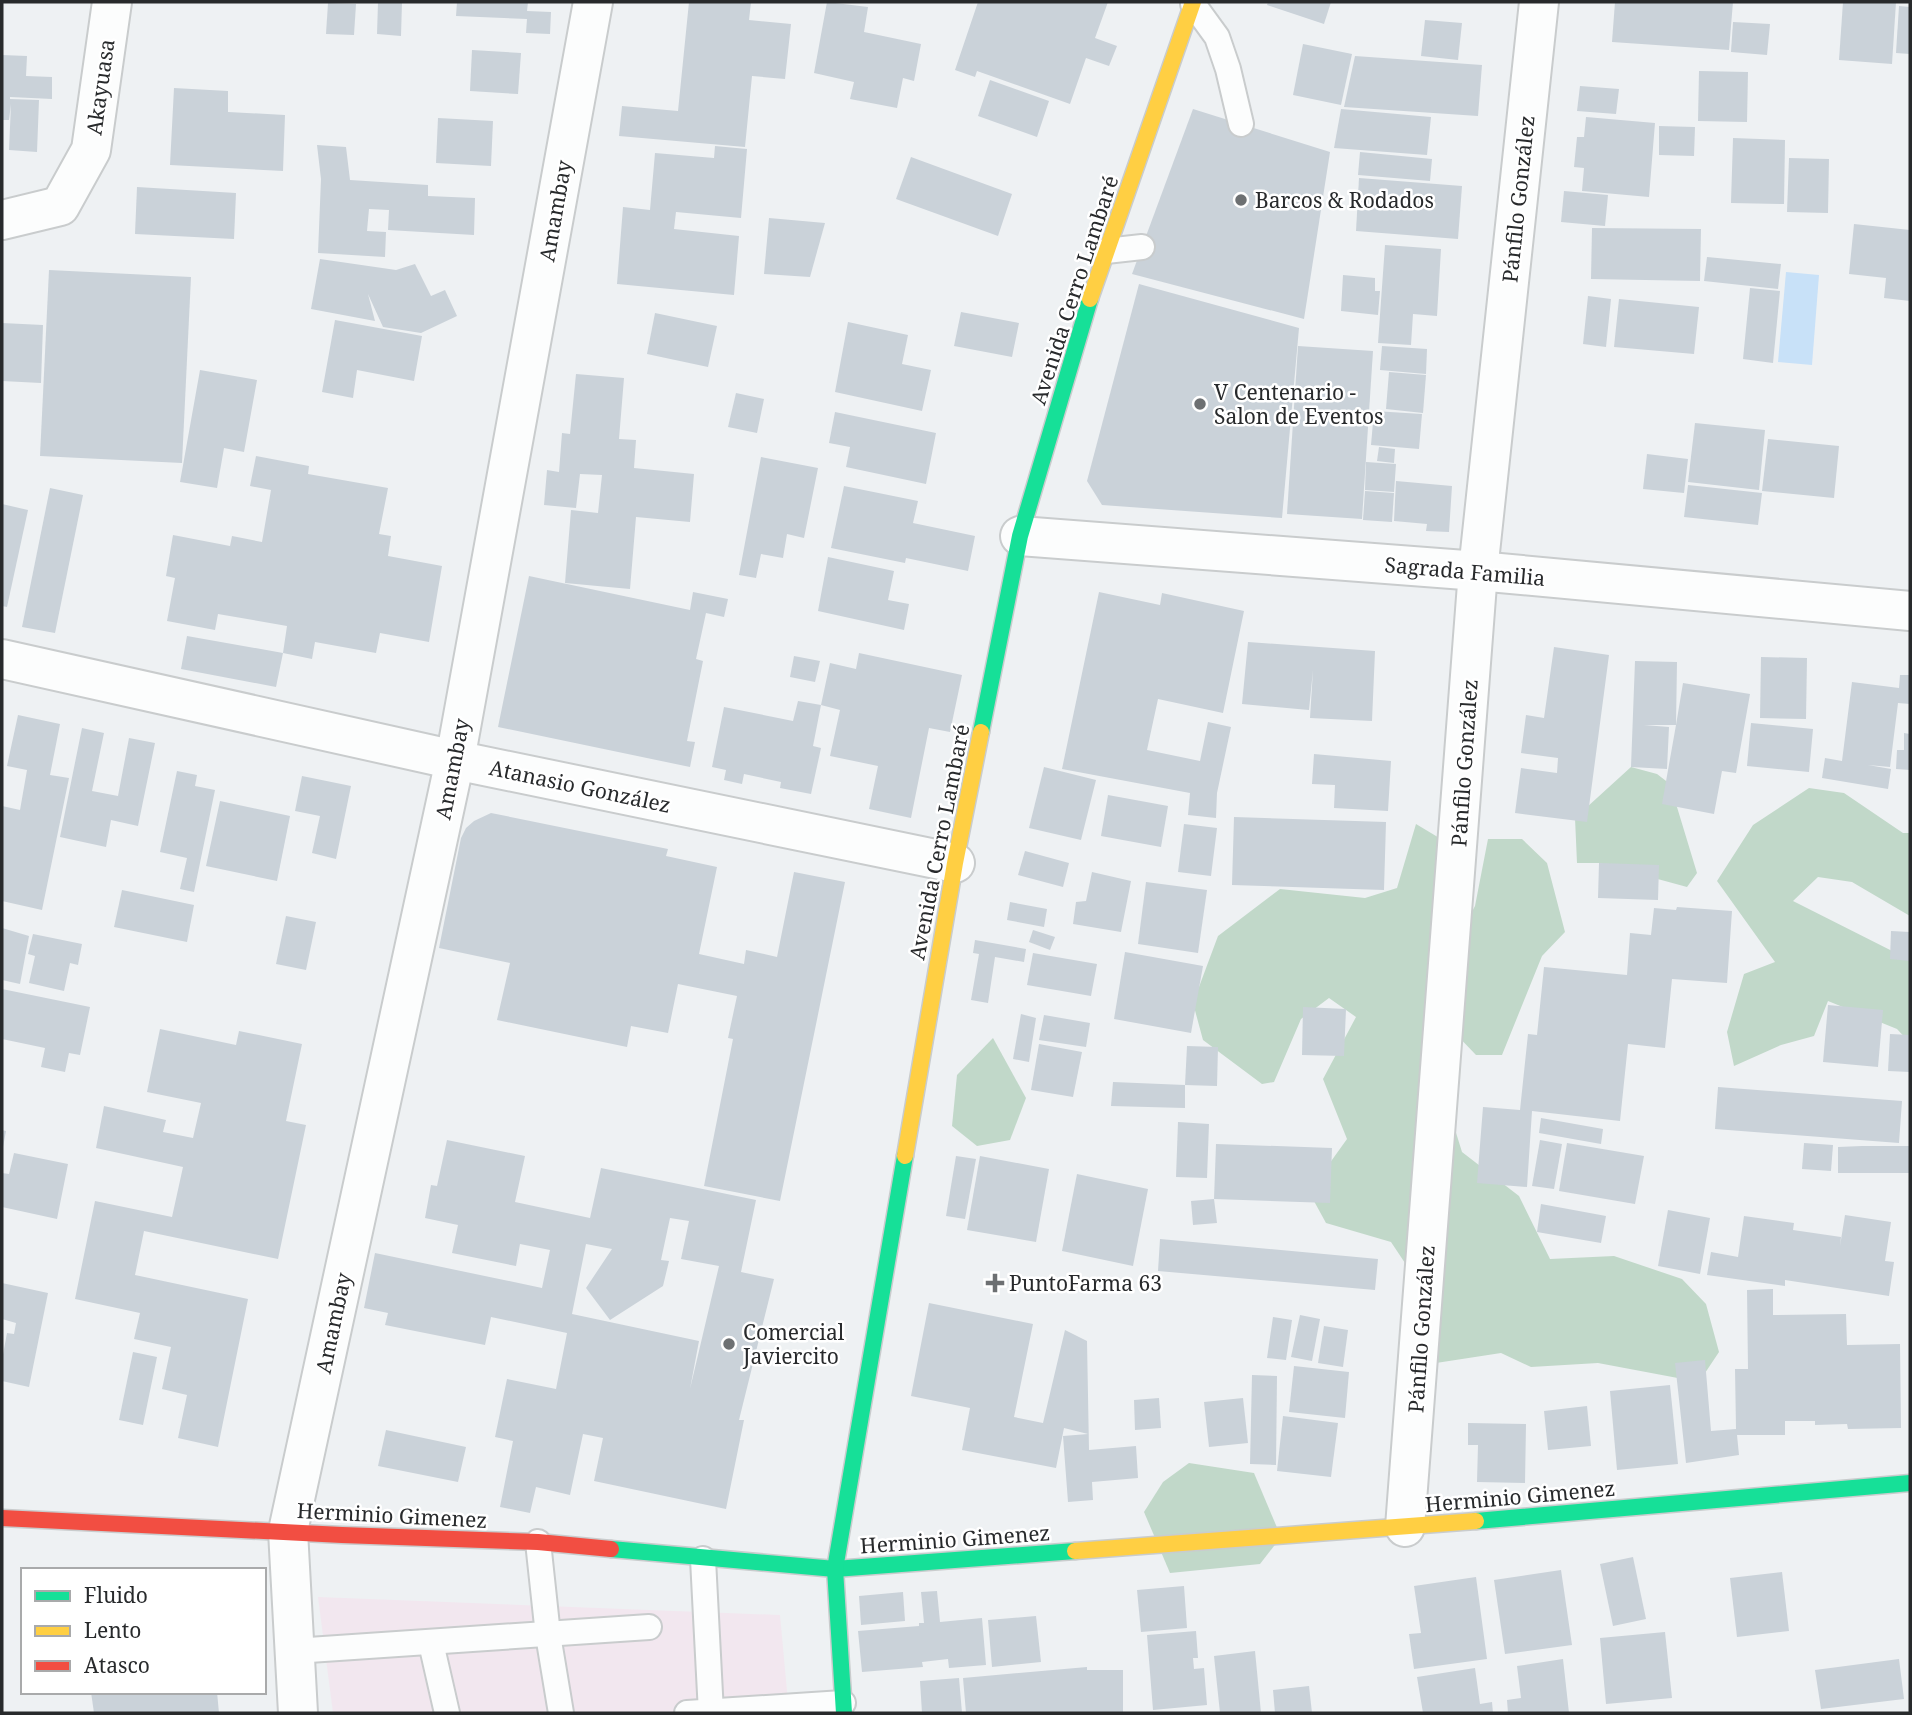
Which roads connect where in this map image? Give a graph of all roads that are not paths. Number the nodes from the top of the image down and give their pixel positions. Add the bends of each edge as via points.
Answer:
1 (112, 2) edge
2 (593, 2) edge
3 (1539, 2) edge
4 (1193, 3) edge
5 (1241, 124) dead end
6 (2, 220) edge
7 (1142, 247) dead end
8 (1106, 251) junction
9 (1020, 536) junction
10 (1478, 571) junction
11 (1910, 611) edge
12 (2, 659) edge
13 (454, 760) junction
14 (955, 863) junction
15 (1910, 1483) edge
16 (2, 1518) edge
17 (1405, 1527) junction
18 (288, 1531) junction
19 (538, 1542) junction
20 (703, 1559) junction
21 (835, 1569) junction
22 (649, 1627) dead end
23 (548, 1635) junction
24 (430, 1643) junction
25 (294, 1651) junction
26 (843, 1708) edge
27 (703, 1712) edge
28 (298, 1713) edge
29 (447, 1713) edge
30 (561, 1713) edge

1 - 6 street, Akayuasa via 91,150 60,206
2 - 13 street, Amambay
3 - 10 street, Pánfilo González
4 - 5 lane via 1217,37
4 - 8 street, Avenida Cerro Lambaré
7 - 8 lane
8 - 9 street, Avenida Cerro Lambaré
9 - 10 street, Sagrada Familia
9 - 14 street, Avenida Cerro Lambaré
10 - 11 street, Sagrada Familia
10 - 17 street, Pánfilo González
12 - 13 street, Atanasio González
13 - 14 street, Atanasio González
13 - 18 street, Amambay
14 - 21 street, Avenida Cerro Lambaré
15 - 17 street, Herminio Gimenez
16 - 18 street, Herminio Gimenez
17 - 21 street, Herminio Gimenez
18 - 19 street, Herminio Gimenez
18 - 25 street, Amambay
19 - 20 street, Herminio Gimenez
19 - 23 lane
20 - 21 street, Herminio Gimenez
20 - 27 lane
21 - 26 street, Avenida Cerro Lambaré
22 - 23 lane
23 - 24 lane
23 - 30 lane
24 - 25 lane
24 - 29 lane
25 - 28 street, Amambay
26 - 27 lane

